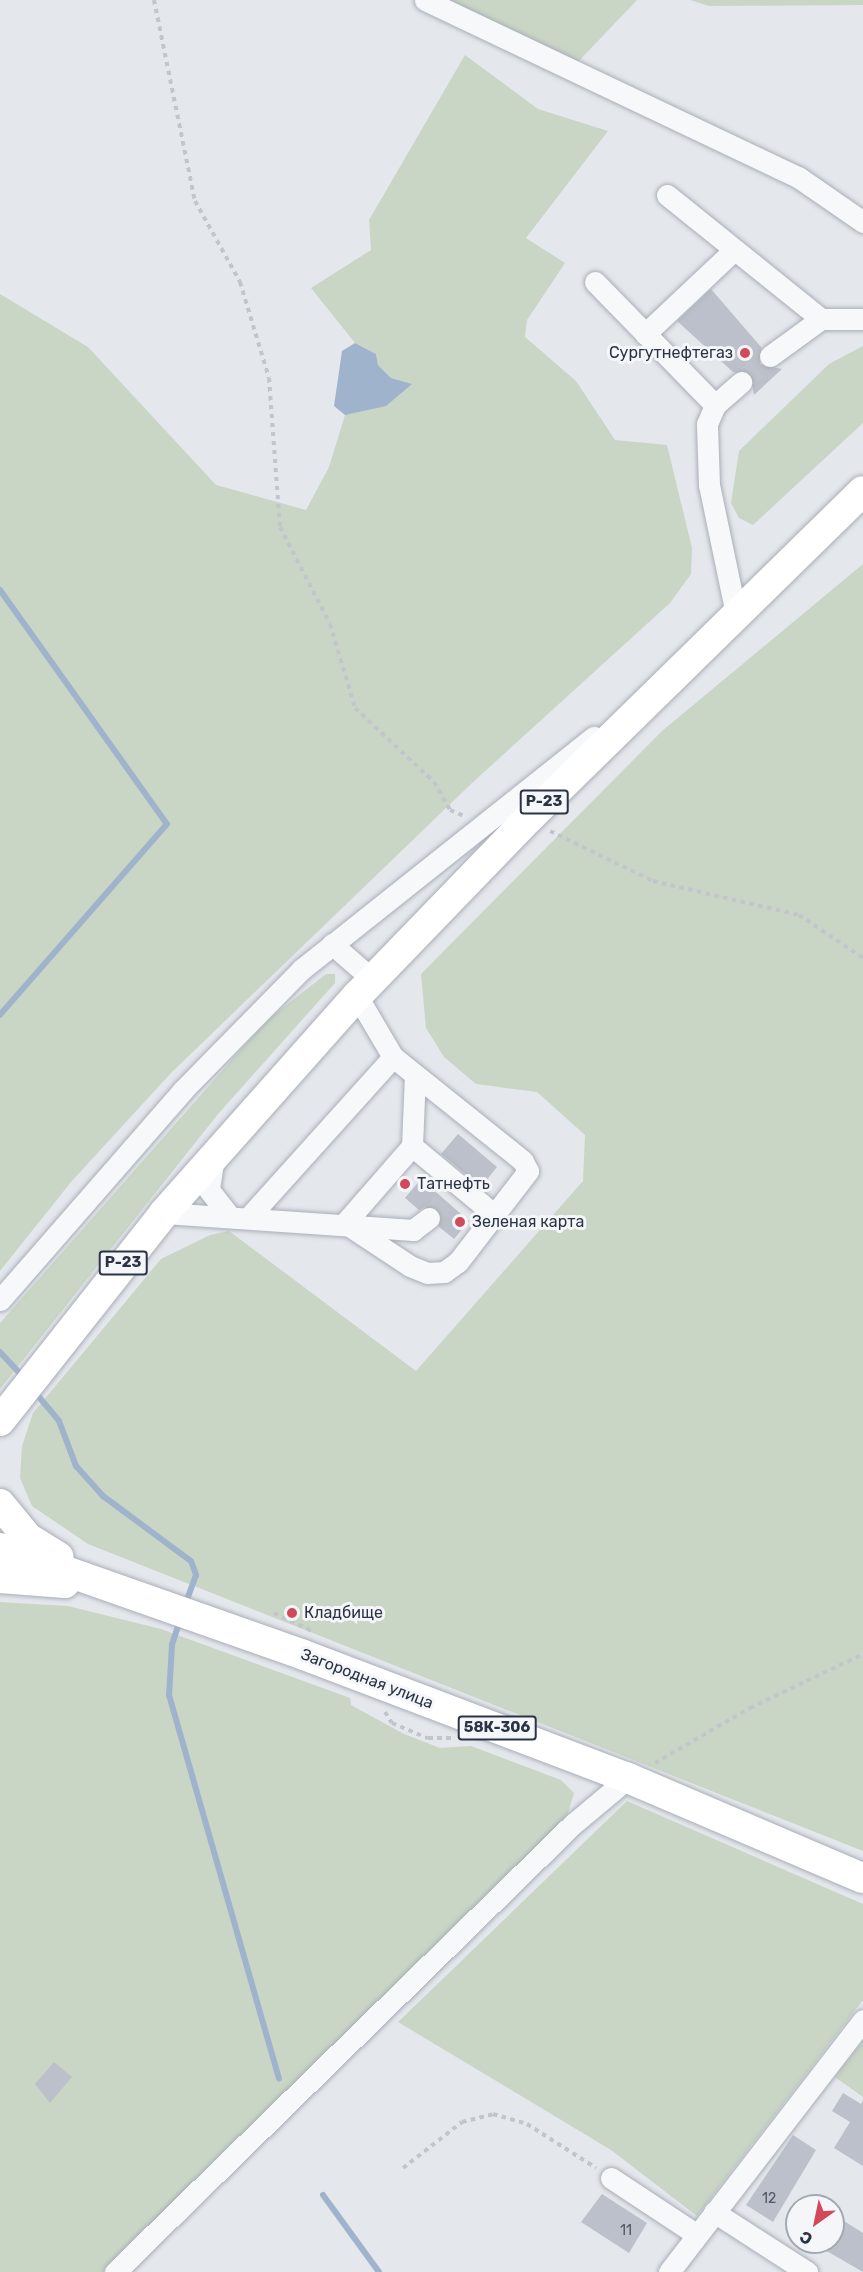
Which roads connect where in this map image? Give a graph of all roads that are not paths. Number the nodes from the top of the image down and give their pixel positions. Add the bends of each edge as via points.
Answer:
1 (425, 0) edge
2 (667, 195) dead end
3 (863, 222) edge
4 (732, 252) junction
5 (595, 282) dead end
6 (820, 319) junction
7 (863, 319) edge
8 (645, 334) junction
9 (770, 356) tunnel mouth
10 (741, 382) tunnel mouth
11 (715, 405) junction
12 (863, 491) edge
13 (736, 614) junction
14 (669, 678) junction
15 (332, 944) junction
16 (364, 987) junction
17 (393, 1058) junction
18 (415, 1075) junction
19 (412, 1146) junction
20 (214, 1157) junction
21 (164, 1213) junction
22 (496, 1216) junction
23 (239, 1218) junction
24 (429, 1218) tunnel mouth
25 (345, 1223) junction
26 (0, 1300) edge
27 (0, 1421) edge
28 (0, 1504) edge
29 (0, 1548) edge
30 (0, 1578) edge
31 (125, 1591) junction
32 (628, 1778) junction
33 (863, 1878) edge
34 (863, 2020) edge
35 (611, 2178) road end
36 (714, 2212) junction
37 (696, 2234) junction
38 (115, 2272) edge
39 (669, 2272) edge
40 (807, 2272) edge

1 - 3 street via 798,177
2 - 4 street
4 - 6 street
4 - 8 street
5 - 8 street
6 - 7 street
6 - 9 street
8 - 11 street
10 - 11 street
11 - 13 street via 707,424 710,485
12 - 13 highway, Р-23
13 - 14 highway, Р-23
14 - 15 street
14 - 16 highway, Р-23
15 - 16 street
15 - 26 street via 183,1090
16 - 17 street
16 - 20 highway, Р-23
17 - 18 street
17 - 23 street
18 - 19 street
18 - 22 street via 523,1161 528,1171 524,1183
19 - 22 street via 452,1193
19 - 25 street
20 - 21 highway, Р-23
20 - 23 street via 209,1190
21 - 23 street
21 - 27 highway, Р-23
22 - 25 street via 458,1262 427,1274
23 - 25 street
24 - 25 street via 413,1230
28 - 31 highway via 28,1538
29 - 31 highway, Загородная улица / 58К-306
30 - 31 highway
31 - 32 highway, Загородная улица / 58К-306
32 - 33 highway, Загородная улица / 58К-306
32 - 38 street via 573,1824
34 - 36 street
35 - 37 street
36 - 37 street
36 - 40 street
37 - 39 street

